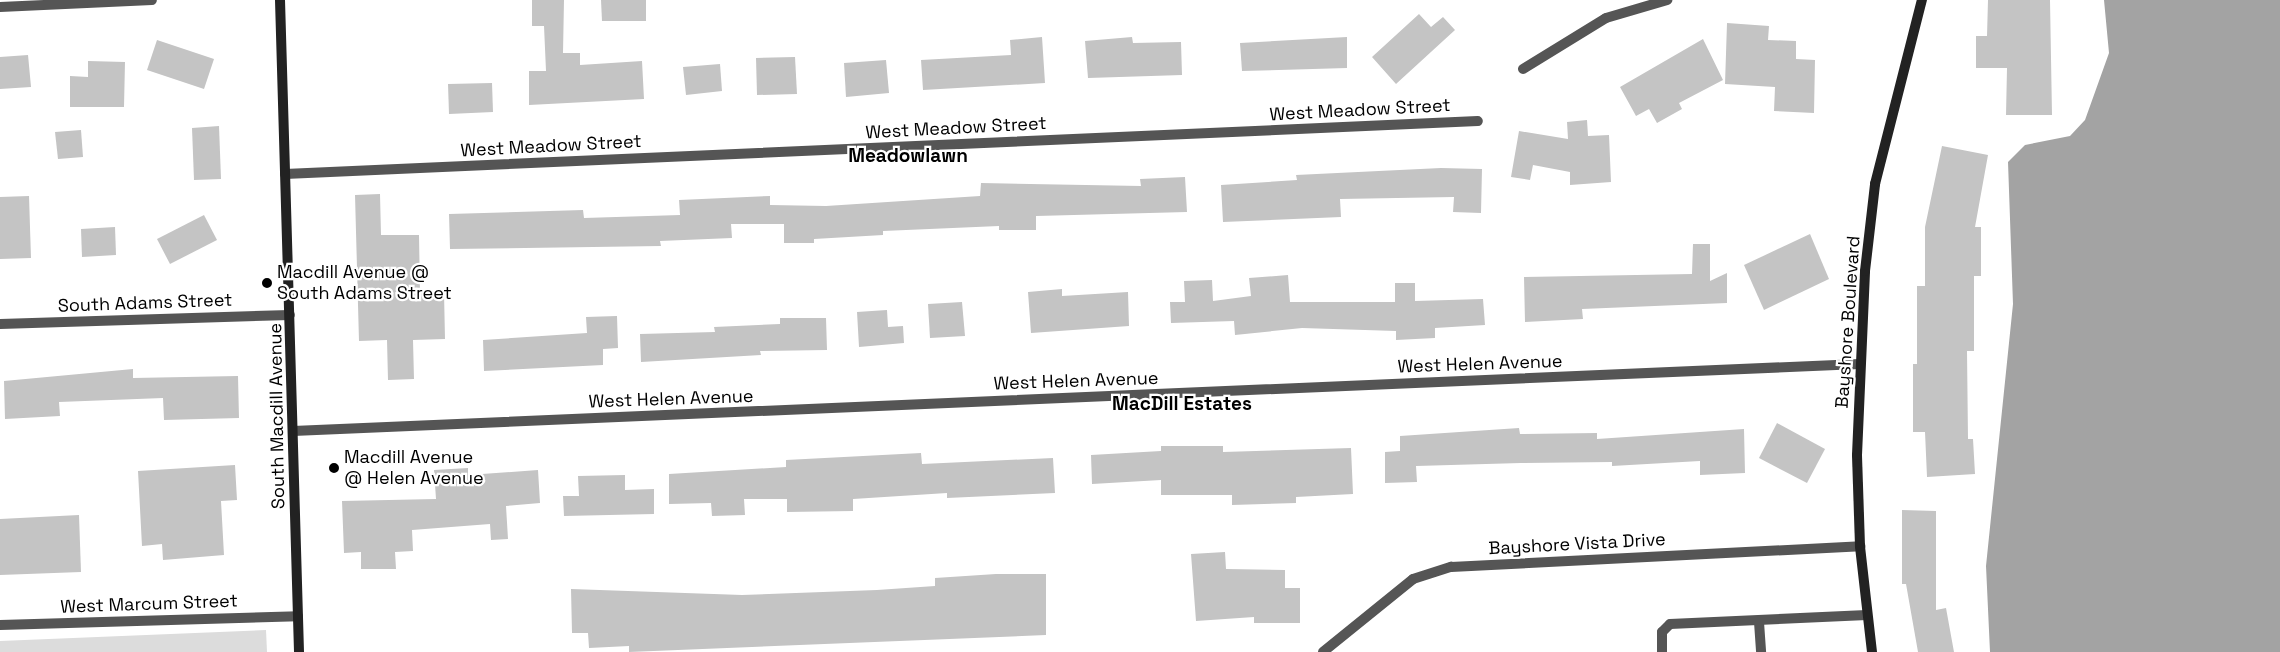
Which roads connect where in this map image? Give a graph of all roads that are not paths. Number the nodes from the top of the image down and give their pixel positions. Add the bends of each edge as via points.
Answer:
1 (152, 0) edge
2 (280, 0) edge
3 (1667, 0) edge
4 (1922, 0) edge
5 (0, 6) edge
6 (1523, 69) dead end
7 (1478, 121) dead end
8 (285, 174) junction
9 (290, 315) junction
10 (0, 324) edge
11 (1860, 364) junction
12 (293, 431) junction
13 (1860, 546) junction
14 (1867, 615) junction
15 (298, 616) junction
16 (1760, 622) junction
17 (0, 625) edge
18 (299, 652) edge
19 (1323, 652) edge
20 (1662, 652) edge
21 (1761, 652) edge
22 (1872, 652) edge

1 - 5 street
2 - 8 street, South Macdill Avenue
3 - 6 street via 1606,18
4 - 11 street, Bayshore Boulevard via 1875,184
7 - 8 street, West Meadow Street
8 - 9 street, South Macdill Avenue
9 - 10 street, South Adams Street
9 - 12 street, South Macdill Avenue
11 - 12 street, West Helen Avenue
11 - 13 street, Bayshore Boulevard
12 - 15 street, South Macdill Avenue
13 - 14 street, Bayshore Boulevard
13 - 19 street, Bayshore Vista Drive via 1451,567 1412,579
14 - 16 street
14 - 22 street, Bayshore Boulevard
15 - 17 street, West Marcum Street
15 - 18 street, South Macdill Avenue
16 - 20 street via 1670,624 1662,632
16 - 21 street

